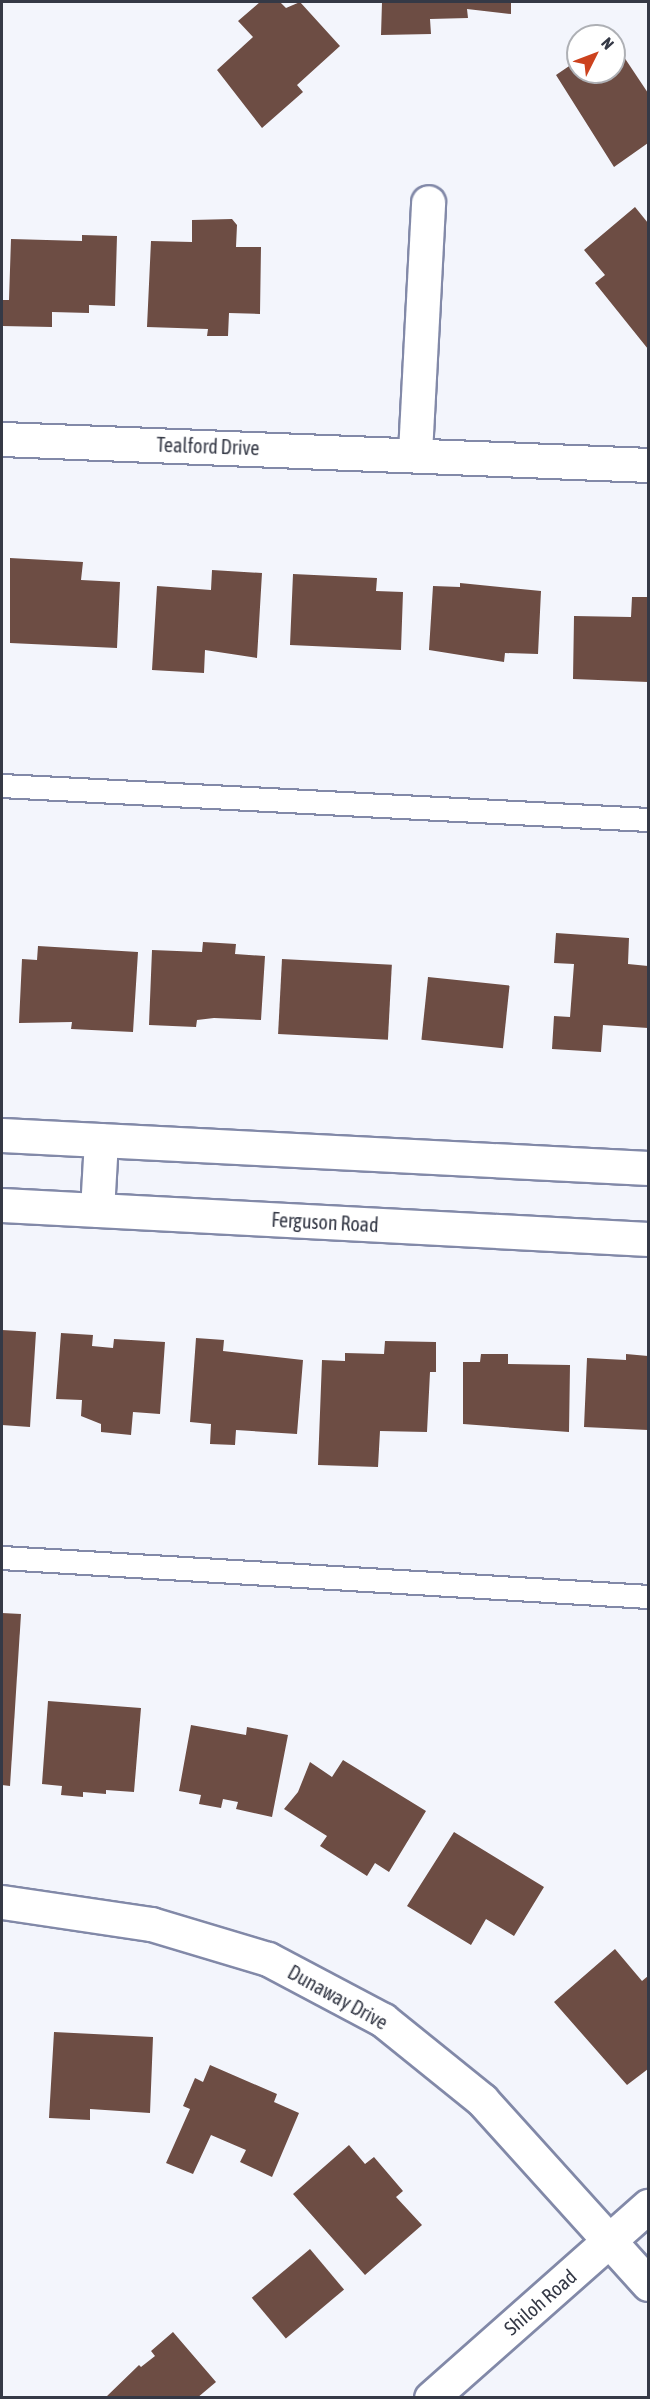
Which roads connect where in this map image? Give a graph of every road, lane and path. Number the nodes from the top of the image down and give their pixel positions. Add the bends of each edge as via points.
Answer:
1 (428, 202) dead end
2 (2, 439) edge
3 (415, 453) junction
4 (648, 465) edge
5 (2, 786) edge
6 (648, 820) edge
7 (2, 1135) edge
8 (101, 1140) junction
9 (648, 1168) edge
10 (2, 1205) edge
11 (97, 1210) junction
12 (648, 1239) edge
13 (2, 1558) edge
14 (648, 1597) edge
15 (2, 1902) edge
16 (648, 2206) edge
17 (611, 2240) junction
18 (648, 2284) edge
19 (431, 2397) edge

1 - 3 street
2 - 3 street, Tealford Drive
3 - 4 street, Tealford Drive
5 - 6 lane
7 - 8 street
8 - 9 street
8 - 11 street
10 - 11 street, Ferguson Road
11 - 12 street, Ferguson Road
13 - 14 lane
15 - 17 street, Dunaway Drive via 151,1924 268,1959 383,2020 482,2100
16 - 17 street, Shiloh Road
17 - 18 street, Dunaway Drive
17 - 19 street, Shiloh Road

